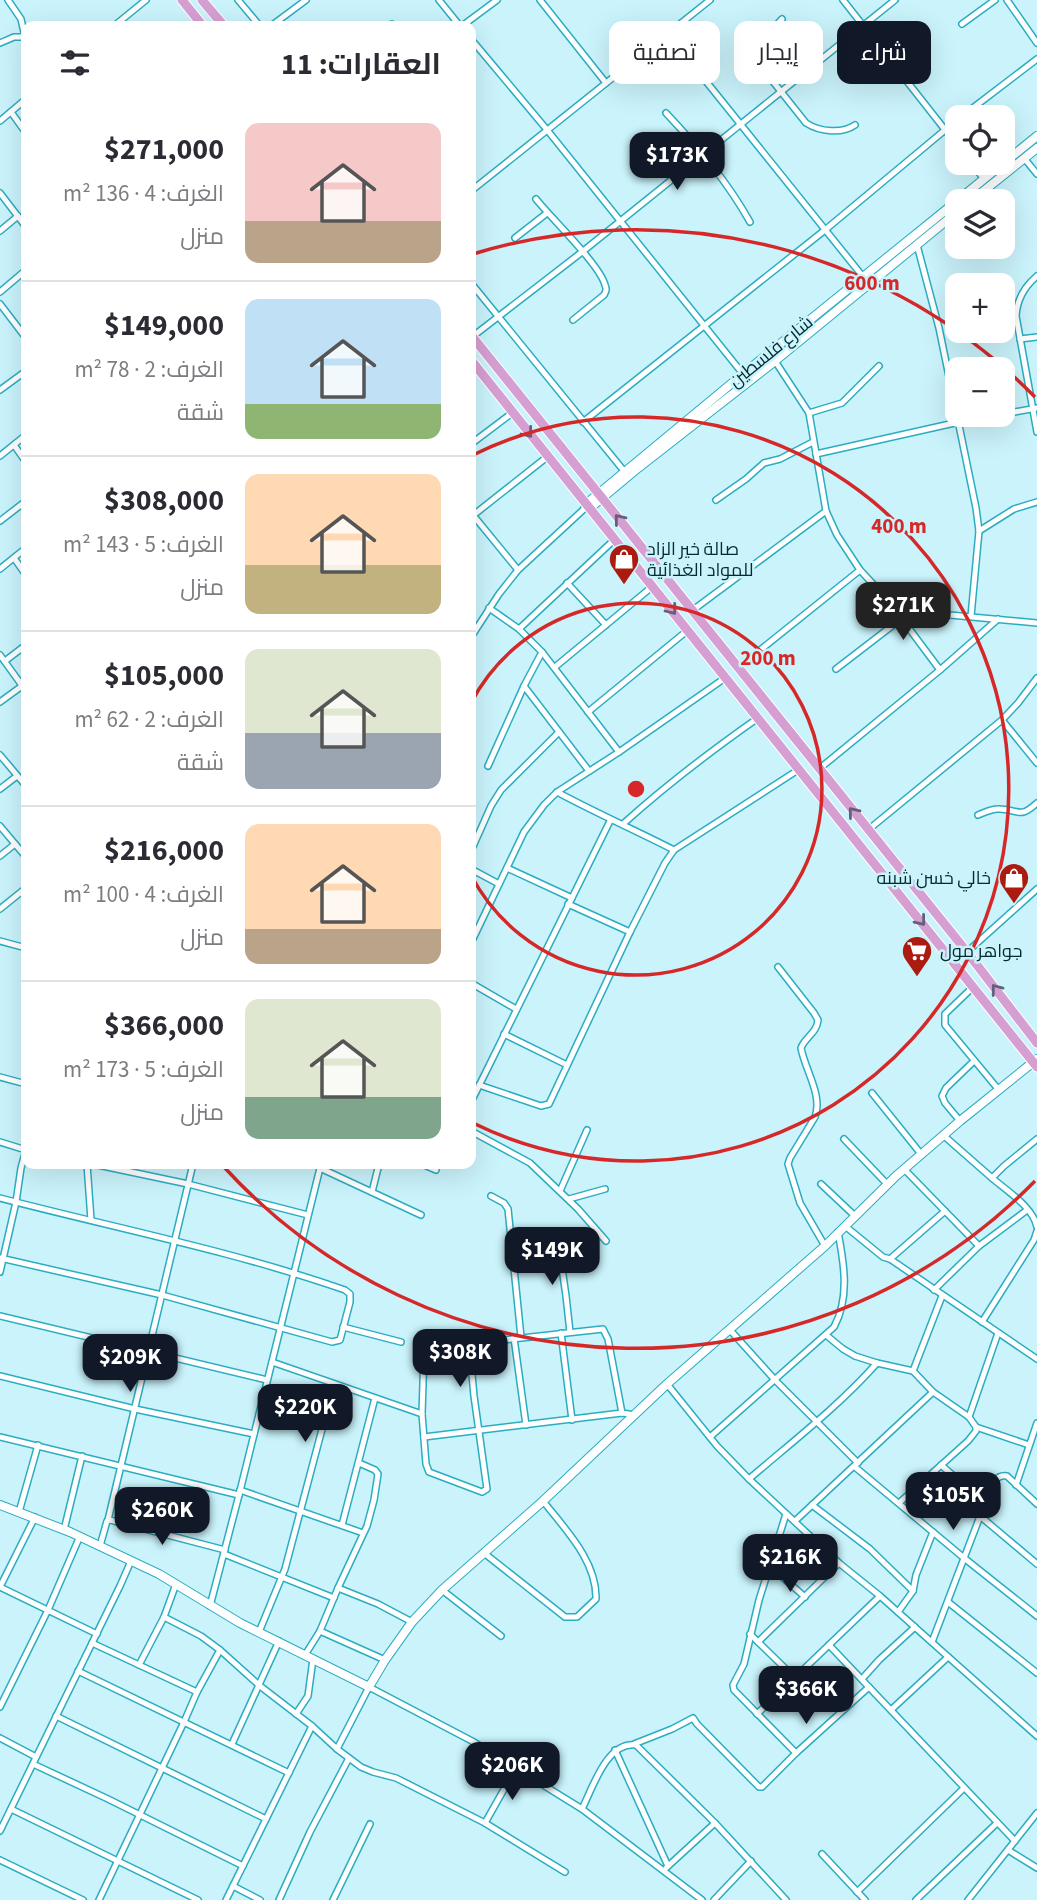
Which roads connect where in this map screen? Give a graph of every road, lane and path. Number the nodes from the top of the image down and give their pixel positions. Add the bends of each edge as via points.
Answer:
1 (8, 0) edge
2 (146, 0) edge
3 (182, 0) edge
4 (202, 0) edge
5 (238, 0) edge
6 (306, 0) edge
7 (439, 0) edge
8 (497, 0) edge
9 (540, 0) edge
10 (710, 0) edge
11 (844, 0) edge
12 (895, 0) edge
13 (995, 0) edge
14 (1006, 0) edge
15 (782, 19) dead end
16 (22, 21) edge
17 (120, 21) edge
18 (199, 21) edge
19 (220, 21) edge
20 (256, 21) edge
21 (278, 21) edge
22 (457, 21) edge
23 (468, 21) edge
24 (684, 21) edge
25 (860, 21) edge
26 (870, 21) edge
27 (962, 24) dead end
28 (21, 37) edge
29 (1, 40) edge
30 (1037, 43) edge
31 (476, 45) edge
32 (837, 48) edge
33 (1037, 59) edge
34 (609, 81) edge
35 (606, 83) junction
36 (708, 84) edge
37 (910, 84) edge
38 (782, 92) junction
39 (21, 103) edge
40 (977, 105) edge
41 (11, 112) junction
42 (666, 113) dead end
43 (0, 121) edge
44 (740, 124) junction
45 (855, 125) dead end
46 (21, 126) edge
47 (945, 129) joint
48 (548, 131) junction
49 (1037, 136) edge
50 (1037, 148) edge
51 (703, 153) junction
52 (1024, 158) junction
53 (1037, 174) edge
54 (981, 175) edge
55 (984, 179) junction
56 (476, 187) edge
57 (972, 189) edge
58 (986, 189) edge
59 (0, 192) edge
60 (536, 199) dead end
61 (945, 212) edge
62 (547, 213) junction
63 (18, 216) junction
64 (21, 220) edge
65 (620, 222) junction
66 (750, 222) dead end
67 (945, 222) edge
68 (825, 230) junction
69 (0, 231) edge
70 (516, 238) dead end
71 (917, 245) junction
72 (582, 252) junction
73 (21, 274) edge
74 (1037, 276) edge
75 (864, 278) junction
76 (476, 289) edge
77 (0, 292) edge
78 (0, 304) edge
79 (499, 317) junction
80 (573, 320) dead end
81 (704, 327) junction
82 (21, 331) edge
83 (476, 333) edge
84 (1037, 337) edge
85 (1020, 339) junction
86 (476, 341) edge
87 (945, 357) edge
88 (775, 360) junction
89 (879, 366) dead end
90 (476, 369) edge
91 (21, 374) edge
92 (743, 374) junction
93 (1, 386) edge
94 (1035, 408) edge
95 (1015, 412) edge
96 (512, 413) junction
97 (809, 413) junction
98 (583, 422) junction
99 (945, 425) edge
100 (960, 427) edge
101 (1037, 432) edge
102 (21, 439) edge
103 (476, 440) edge
104 (813, 442) junction
105 (14, 445) junction
106 (816, 454) junction
107 (0, 455) edge
108 (21, 455) edge
109 (547, 457) junction
110 (624, 471) junction
111 (600, 495) junction
112 (716, 500) dead end
113 (1037, 502) edge
114 (21, 505) edge
115 (586, 508) junction
116 (827, 511) junction
117 (476, 513) edge
118 (0, 521) edge
119 (476, 521) edge
120 (979, 531) junction
121 (615, 540) junction
122 (21, 552) edge
123 (14, 558) junction
124 (21, 568) edge
125 (0, 569) edge
126 (518, 570) junction
127 (860, 570) junction
128 (567, 583) junction
129 (653, 586) junction
130 (887, 599) junction
131 (489, 608) junction
132 (693, 610) junction
133 (971, 617) junction
134 (901, 619) junction
135 (998, 619) junction
136 (1037, 623) edge
137 (606, 625) junction
138 (476, 628) edge
139 (519, 629) junction
140 (688, 630) junction
141 (21, 647) edge
142 (542, 652) junction
143 (1, 657) edge
144 (555, 667) junction
145 (739, 667) junction
146 (836, 669) dead end
147 (940, 670) junction
148 (726, 677) junction
149 (1037, 678) edge
150 (21, 685) edge
151 (524, 686) junction
152 (21, 691) edge
153 (0, 702) edge
154 (588, 712) junction
155 (758, 718) junction
156 (1002, 720) junction
157 (559, 732) junction
158 (619, 752) junction
159 (0, 755) edge
160 (1037, 762) edge
161 (488, 766) dead end
162 (819, 769) junction
163 (798, 770) junction
164 (589, 771) junction
165 (17, 776) junction
166 (21, 780) edge
167 (0, 789) edge
168 (557, 792) junction
169 (1037, 803) edge
170 (978, 815) dead end
171 (610, 821) junction
172 (622, 824) junction
173 (0, 826) edge
174 (867, 830) junction
175 (476, 840) edge
176 (15, 844) junction
177 (674, 850) junction
178 (21, 851) edge
179 (0, 856) edge
180 (507, 868) junction
181 (476, 872) edge
182 (499, 884) junction
183 (1037, 889) edge
184 (21, 892) edge
185 (570, 901) junction
186 (0, 909) edge
187 (476, 932) edge
188 (630, 932) junction
189 (0, 942) edge
190 (21, 947) edge
191 (967, 952) junction
192 (778, 967) dead end
193 (476, 986) edge
194 (974, 986) junction
195 (516, 1009) junction
196 (504, 1034) junction
197 (1037, 1043) edge
198 (974, 1061) junction
199 (1036, 1063) edge
200 (567, 1065) junction
201 (0, 1077) edge
202 (21, 1083) edge
203 (479, 1085) junction
204 (998, 1089) junction
205 (476, 1091) edge
206 (872, 1093) dead end
207 (960, 1121) junction
208 (587, 1130) dead end
209 (476, 1134) edge
210 (943, 1135) junction
211 (844, 1139) dead end
212 (1037, 1139) edge
213 (0, 1142) edge
214 (21, 1148) edge
215 (921, 1154) junction
216 (21, 1168) edge
217 (87, 1169) edge
218 (117, 1169) edge
219 (192, 1169) edge
220 (319, 1169) edge
221 (326, 1169) edge
222 (378, 1169) edge
223 (904, 1169) junction
224 (992, 1178) junction
225 (188, 1184) junction
226 (821, 1184) dead end
227 (887, 1184) junction
228 (605, 1189) dead end
229 (560, 1191) junction
230 (372, 1192) junction
231 (491, 1196) dead end
232 (0, 1198) edge
233 (569, 1199) junction
234 (16, 1202) junction
235 (1027, 1210) junction
236 (944, 1211) junction
237 (308, 1215) junction
238 (421, 1215) dead end
239 (855, 1216) junction
240 (91, 1220) junction
241 (842, 1229) junction
242 (1037, 1229) edge
243 (558, 1240) dead end
244 (606, 1241) dead end
245 (175, 1242) junction
246 (979, 1246) junction
247 (825, 1247) junction
248 (1, 1258) edge
249 (890, 1259) junction
250 (0, 1272) edge
251 (294, 1272) junction
252 (934, 1290) junction
253 (162, 1295) junction
254 (942, 1296) junction
255 (0, 1316) edge
256 (982, 1322) junction
257 (343, 1327) junction
258 (280, 1328) junction
259 (730, 1330) junction
260 (570, 1332) junction
261 (561, 1333) junction
262 (998, 1333) junction
263 (826, 1335) junction
264 (518, 1338) junction
265 (401, 1342) dead end
266 (469, 1343) junction
267 (149, 1352) junction
268 (1037, 1359) edge
269 (272, 1362) junction
270 (877, 1363) junction
271 (913, 1371) junction
272 (0, 1376) edge
273 (267, 1380) junction
274 (775, 1380) junction
275 (334, 1384) junction
276 (667, 1384) junction
277 (933, 1392) junction
278 (375, 1398) junction
279 (135, 1409) junction
280 (622, 1413) junction
281 (422, 1414) junction
282 (635, 1415) junction
283 (969, 1417) junction
284 (572, 1420) junction
285 (817, 1421) junction
286 (1037, 1423) edge
287 (526, 1425) junction
288 (976, 1427) junction
289 (479, 1430) junction
290 (254, 1434) junction
291 (0, 1437) edge
292 (424, 1437) junction
293 (710, 1437) junction
294 (38, 1445) junction
295 (1029, 1445) junction
296 (82, 1456) junction
297 (359, 1463) junction
298 (122, 1465) junction
299 (856, 1465) junction
300 (941, 1465) junction
301 (749, 1479) junction
302 (1016, 1485) junction
303 (240, 1493) junction
304 (544, 1501) junction
305 (898, 1503) junction
306 (985, 1503) junction
307 (0, 1504) edge
308 (1037, 1504) edge
309 (813, 1505) junction
310 (302, 1510) junction
311 (19, 1512) junction
312 (786, 1514) junction
313 (980, 1516) junction
314 (34, 1517) junction
315 (108, 1520) junction
316 (795, 1521) junction
317 (342, 1525) junction
318 (64, 1530) junction
319 (933, 1532) junction
320 (363, 1533) junction
321 (80, 1536) junction
322 (100, 1546) junction
323 (224, 1552) junction
324 (484, 1553) junction
325 (964, 1558) junction
326 (131, 1561) junction
327 (839, 1563) junction
328 (1037, 1564) edge
329 (771, 1567) junction
330 (282, 1576) junction
331 (176, 1584) junction
332 (0, 1587) edge
333 (338, 1588) junction
334 (442, 1590) junction
335 (913, 1591) junction
336 (880, 1596) junction
337 (805, 1597) junction
338 (334, 1598) junction
339 (948, 1602) junction
340 (210, 1606) junction
341 (48, 1610) junction
342 (898, 1612) junction
343 (1037, 1616) edge
344 (164, 1617) junction
345 (412, 1622) junction
346 (915, 1627) junction
347 (320, 1631) junction
348 (259, 1632) junction
349 (97, 1634) junction
350 (750, 1634) junction
351 (501, 1636) dead end
352 (279, 1641) junction
353 (758, 1642) junction
354 (932, 1642) junction
355 (92, 1643) junction
356 (829, 1645) junction
357 (220, 1650) junction
358 (309, 1657) junction
359 (948, 1657) junction
360 (385, 1660) junction
361 (139, 1665) junction
362 (78, 1671) junction
363 (1037, 1673) edge
364 (795, 1678) junction
365 (862, 1679) junction
366 (260, 1686) junction
367 (369, 1687) junction
368 (869, 1687) junction
369 (197, 1692) junction
370 (0, 1707) edge
371 (891, 1710) junction
372 (296, 1714) junction
373 (757, 1714) junction
374 (56, 1716) junction
375 (184, 1722) junction
376 (312, 1726) junction
377 (1037, 1736) edge
378 (0, 1738) edge
379 (634, 1744) junction
380 (232, 1745) junction
381 (337, 1749) junction
382 (615, 1750) junction
383 (796, 1753) junction
384 (37, 1757) junction
385 (349, 1758) junction
386 (33, 1764) junction
387 (162, 1768) junction
388 (516, 1768) junction
389 (289, 1773) junction
390 (964, 1788) junction
391 (11, 1809) junction
392 (582, 1809) junction
393 (1037, 1813) edge
394 (139, 1815) junction
395 (266, 1819) junction
396 (715, 1823) junction
397 (997, 1823) junction
398 (370, 1824) dead end
399 (485, 1824) junction
400 (0, 1831) edge
401 (1015, 1841) junction
402 (1008, 1850) junction
403 (821, 1854) dead end
404 (0, 1860) edge
405 (118, 1860) junction
406 (751, 1861) junction
407 (243, 1866) junction
408 (668, 1866) junction
409 (1037, 1868) edge
410 (662, 1871) junction
411 (565, 1872) dead end
412 (233, 1886) junction
413 (857, 1892) junction
414 (83, 1900) edge
415 (99, 1900) edge
416 (198, 1900) edge
417 (226, 1900) edge
418 (260, 1900) edge
419 (279, 1900) edge
420 (332, 1900) edge
421 (702, 1900) edge
422 (714, 1900) edge
423 (786, 1900) edge
424 (865, 1900) edge
425 (916, 1900) edge
426 (968, 1900) edge

1 - 16 street
2 - 17 street
3 - 18 main road
4 - 19 main road
5 - 20 street
6 - 21 street
7 - 22 street
8 - 23 street
9 - 35 street
10 - 24 street
11 - 25 street
12 - 26 street
13 - 27 street
14 - 30 street
15 - 38 street via 755,53
28 - 29 street
31 - 48 street
32 - 38 street
33 - 40 street
34 - 35 street
35 - 48 street
36 - 44 street
37 - 47 street
38 - 44 street
38 - 45 street via 810,127 842,131
39 - 41 street
41 - 43 street
41 - 46 street
42 - 51 street
44 - 51 street
44 - 68 street
47 - 68 street
48 - 56 street
48 - 65 street
49 - 55 street, شارع فلسطين
50 - 52 street
51 - 65 street
51 - 66 street
52 - 53 street
52 - 58 street
54 - 55 street
55 - 57 street, شارع فلسطين
59 - 63 street
60 - 62 street
61 - 75 street, شارع فلسطين
62 - 70 street
62 - 72 street
63 - 64 street
63 - 69 street
65 - 72 street
65 - 81 street
67 - 71 street, شارع فلسطين
68 - 75 street
68 - 81 street
71 - 87 street
71 - 88 street, شارع فلسطين
72 - 79 street
72 - 80 street via 605,283 606,292
73 - 77 street
74 - 85 street via 1018,303
75 - 92 street, شارع فلسطين
76 - 79 street
78 - 82 street
79 - 83 street
79 - 98 street
81 - 92 street
81 - 98 street
84 - 85 street
85 - 94 street
86 - 111 main road
88 - 97 street
88 - 111 street, شارع فلسطين
89 - 97 street via 842,403
90 - 96 main road
91 - 93 street
92 - 110 street, شارع فلسطين
94 - 95 street
94 - 101 street
96 - 103 street
96 -> 109 main road
97 - 104 street
98 - 110 street
99 - 106 street
100 - 120 street
102 - 105 street
104 - 106 street
104 - 112 street via 764,463
105 - 107 street
105 - 108 street
106 - 116 street
109 - 115 main road
109 - 117 street
110 - 111 street, شارع فلسطين
111 - 115 street, شارع فلسطين
132 -> 111 main road
113 - 120 street via 1014,509
114 - 118 street
115 - 121 main road
115 - 126 street
116 - 127 street via 842,545
116 - 132 street
119 - 126 street
120 - 133 street
121 - 128 street
121 - 129 main road
122 - 123 street
123 - 124 street
123 - 125 street
126 - 131 street
127 - 130 street
127 - 145 street
128 - 137 street
128 - 139 street
129 - 137 street
129 -> 140 main road
130 - 133 street via 939,614
130 - 134 street
131 - 138 street
131 - 139 street
132 - 145 main road
133 - 135 street
134 - 146 street
134 - 147 street
135 - 136 street
135 - 147 street
137 - 144 street
139 - 142 street
140 - 148 main road
140 - 154 street
141 - 143 street
142 - 144 street
142 - 151 street
143 - 150 street
144 - 154 street
145 - 162 main road
147 - 162 street
148 - 155 main road
148 - 158 street
149 - 156 street
151 - 157 street
151 - 161 street
152 - 153 street
154 - 158 street
155 - 163 main road
155 - 172 street
156 - 160 street
156 - 174 street
157 - 164 street
157 - 175 street via 501,790
158 - 164 street
159 - 165 street
174 -> 162 main road
163 - 177 street
163 -> 194 main road
164 - 168 street
165 - 166 street
165 - 167 street
168 - 171 street
168 - 180 street via 533,818
169 - 170 street via 1019,813 998,809
171 - 172 street
171 - 185 street
172 - 177 street
173 - 176 street
174 - 191 main road
176 - 178 street
176 - 179 street
177 - 188 street
180 - 182 street
180 - 185 street
181 - 182 street
182 - 187 street
183 - 191 street
184 - 186 street
185 - 188 street
185 - 195 street
188 - 200 street
189 - 190 street
197 -> 191 main road
192 - 247 street via 818,1020 816,1031 801,1048 817,1111 788,1164 800,1203
193 - 195 street
194 - 198 street via 944,1019
194 - 199 main road
195 - 196 street
196 - 200 street
196 - 203 street
198 - 204 street
198 - 207 street via 942,1096
199 - 204 street
200 - 203 street via 551,1101 541,1106
201 - 202 street
203 - 205 street
204 - 207 street
206 - 215 street
207 - 210 street
208 - 229 street
209 - 229 street via 523,1159
210 - 215 street
210 - 224 street
211 - 227 street
212 - 224 street
213 - 214 street
215 - 223 street
216 - 234 street
217 - 240 street
218 - 225 street
219 - 225 street
220 - 237 street
221 - 230 street
222 - 230 street
223 - 227 street
223 - 236 street
224 - 235 street
225 - 237 street
225 - 245 street
226 - 239 street
227 - 239 street
228 - 233 street
229 - 233 street
230 - 238 street
231 - 264 street via 508,1209
232 - 234 street
233 - 244 street
234 - 240 street
234 - 248 street
235 - 242 street
235 - 246 street
236 - 246 street
236 - 249 street
237 - 251 street
239 - 241 street
240 - 245 street
241 - 247 street
241 - 249 street
241 - 263 street via 843,1303 839,1318
242 - 256 street
243 - 260 street
245 - 251 street
245 - 253 street
246 - 252 street
247 - 259 street
248 - 250 street
248 - 253 street
249 - 252 street
251 - 257 street via 349,1292
251 - 258 street
252 - 254 street
253 - 258 street
253 - 267 street
254 - 256 street
254 - 271 street
255 - 267 street
256 - 262 street
257 - 258 street via 340,1340 332,1342
257 - 265 street
258 - 269 street
259 - 274 street
259 - 276 street
260 - 261 street
260 - 280 street via 606,1332
261 - 264 street
261 - 284 street
262 - 268 street
262 - 283 street
263 - 270 street via 855,1356
263 - 274 street
264 - 266 street
264 - 287 street
266 - 281 street via 424,1353
266 - 289 street
267 - 273 street
267 - 279 street
269 - 273 street
269 - 275 street
270 - 271 street
270 - 285 street
271 - 277 street
272 - 279 street
273 - 290 street
274 - 285 street
274 - 293 street
275 - 278 street
275 - 310 street
276 - 282 street
276 - 293 street
277 - 283 street
277 - 299 street
278 - 281 street
278 - 297 street
279 - 290 street
279 - 298 street
280 - 282 street
280 - 284 street
281 - 292 street
282 - 304 street
283 - 288 street
284 - 287 street
285 - 299 street
285 - 301 street
286 - 295 street
287 - 289 street
288 - 295 street
288 - 300 street via 968,1441
289 - 292 street
289 - 292 street via 488,1486 484,1492 429,1472
290 - 303 street
291 - 294 street
293 - 301 street
294 - 296 street
294 - 311 street
295 - 302 street
296 - 298 street
296 - 318 street
297 - 317 street
297 - 320 street via 375,1470 379,1478
298 - 303 street
298 - 315 street
299 - 305 street
299 - 309 street
300 - 305 street
300 - 306 street
301 - 312 street
302 - 306 street via 1007,1476 998,1476
302 - 308 street
303 - 310 street
303 - 323 street
304 - 324 street
304 - 324 street via 576,1543 593,1579 597,1597 576,1617 565,1617
305 - 319 street
306 - 313 street
307 - 311 street
309 - 316 street
309 - 335 street via 870,1549
310 - 317 street
310 - 330 street
311 - 314 street
312 - 316 street
312 - 329 street
313 - 325 street
313 - 328 street
314 - 318 street
314 - 332 street
315 - 322 street
315 - 323 street
316 - 327 street
317 - 320 street
318 - 321 street
319 - 325 street
319 - 335 street
320 - 333 street
321 - 322 street
321 - 341 street
322 - 326 street
323 - 330 street
323 - 340 street
324 - 334 street
325 - 339 street
325 - 343 street
326 - 331 street
326 - 349 street
327 - 336 street
327 - 337 street
329 - 337 street
329 - 350 street
330 - 338 street
330 - 348 street
331 - 340 street
331 - 344 street
332 - 341 street
333 - 338 street
333 - 345 street
334 - 345 street
334 - 351 street
335 - 342 street
336 - 342 street
336 - 356 street
337 - 353 street
338 - 347 street
339 - 354 street
339 - 363 street
340 - 348 street
341 - 349 street
341 - 370 street
342 - 346 street
344 - 357 street
344 - 361 street
345 - 360 street
346 - 354 street
346 - 365 street
347 - 358 street
347 - 360 street
348 - 352 street
349 - 355 street
350 - 353 street
350 - 373 street via 733,1687
352 - 358 street
352 - 366 street
353 - 364 street
354 - 359 street
355 - 361 street
355 - 362 street
356 - 364 street
356 - 365 street
357 - 366 street
357 - 369 street
358 - 367 street
358 - 372 street via 308,1696
359 - 371 street
359 - 377 street
360 - 367 street
361 - 369 street
362 - 374 street
362 - 375 street
364 - 373 street
365 - 368 street
366 - 372 street
366 - 380 street
367 - 381 street
367 - 388 street
368 - 371 street
368 - 383 street
369 - 375 street
371 - 390 street
372 - 376 street
373 - 383 street
374 - 384 street
374 - 387 street
375 - 380 street
375 - 387 street
376 - 381 street
376 - 389 street
378 - 384 street
379 - 382 street
379 - 383 street via 693,1718 760,1787
379 - 396 street
380 - 389 street
381 - 385 street
382 - 392 street
382 - 408 street
384 - 386 street
385 - 399 street
385 - 419 street
386 - 391 street
386 - 394 street
387 - 394 street
387 - 395 street
388 - 392 street
388 - 399 street
389 - 395 street
390 - 397 street
390 - 413 street
391 - 400 street
391 - 405 street
392 - 410 street
393 - 401 street
394 - 405 street
394 - 407 street
395 - 407 street
396 - 406 street
396 - 408 street
397 - 401 street
397 - 425 street
398 - 420 street
399 - 411 street
401 - 402 street
402 - 409 street
402 - 426 street
403 - 413 street
404 - 414 street
405 - 415 street
405 - 416 street
406 - 422 street
406 - 423 street
407 - 412 street
408 - 410 street
410 - 421 street
412 - 417 street
412 - 418 street
413 - 424 street

